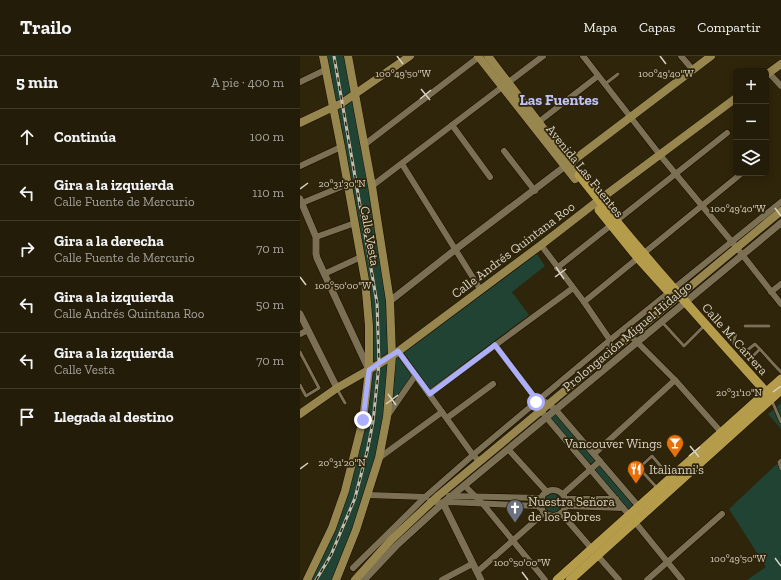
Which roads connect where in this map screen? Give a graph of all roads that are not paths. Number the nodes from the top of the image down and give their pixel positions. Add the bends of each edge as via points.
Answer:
1 (323, 56) edge
2 (348, 56) edge
3 (479, 56) edge
4 (488, 56) edge
5 (543, 56) edge
6 (583, 56) edge
7 (681, 56) edge
8 (711, 56) edge
9 (407, 57) edge
10 (781, 64) edge
11 (325, 70) junction
12 (693, 70) junction
13 (769, 73) edge
14 (618, 74) dead end
15 (598, 76) junction
16 (769, 76) edge
17 (300, 82) edge
18 (605, 84) junction
19 (505, 85) junction
20 (781, 86) edge
21 (356, 94) junction
22 (733, 100) edge
23 (334, 108) junction
24 (630, 118) junction
25 (300, 123) edge
26 (536, 124) junction
27 (452, 125) junction
28 (727, 133) dead end
29 (364, 145) junction
30 (342, 147) junction
31 (504, 151) dead end
32 (660, 155) junction
33 (402, 164) junction
34 (568, 165) junction
35 (300, 166) edge
36 (676, 174) junction
37 (738, 176) edge
38 (490, 177) dead end
39 (577, 177) joint
40 (348, 184) junction
41 (372, 186) junction
42 (534, 191) junction
43 (301, 201) edge
44 (597, 202) junction
45 (781, 202) edge
46 (702, 206) junction
47 (781, 211) edge
48 (355, 223) junction
49 (614, 223) junction
50 (781, 223) edge
51 (316, 237) junction
52 (541, 245) junction
53 (734, 245) junction
54 (456, 249) junction
55 (641, 256) junction
56 (742, 256) junction
57 (361, 257) junction
58 (557, 268) junction
59 (324, 274) junction
60 (781, 284) edge
61 (573, 288) junction
62 (480, 289) junction
63 (771, 292) junction
64 (678, 297) junction
65 (390, 301) junction
66 (584, 302) junction
67 (781, 304) edge
68 (300, 314) edge
69 (662, 322) junction
70 (706, 325) junction
71 (745, 326) dead end
72 (769, 326) dead end
73 (308, 330) junction
74 (300, 334) edge
75 (725, 334) dead end
76 (631, 336) junction
77 (610, 340) junction
78 (638, 342) junction
79 (734, 344) dead end
80 (495, 345) junction
81 (760, 350) junction
82 (300, 352) edge
83 (395, 353) junction
84 (610, 353) junction
85 (369, 370) junction
86 (781, 372) edge
87 (415, 376) junction
88 (781, 379) edge
89 (675, 380) junction
90 (493, 384) dead end
91 (300, 385) edge
92 (337, 388) junction
93 (315, 390) junction
94 (781, 390) edge
95 (430, 394) junction
96 (768, 396) junction
97 (536, 398) junction
98 (320, 400) junction
99 (345, 403) dead end
100 (549, 404) junction
101 (541, 410) junction
102 (556, 410) junction
103 (442, 412) junction
104 (300, 414) edge
105 (387, 417) junction
106 (546, 417) junction
107 (447, 418) junction
108 (781, 422) edge
109 (721, 432) junction
110 (508, 449) junction
111 (594, 454) junction
112 (473, 455) junction
113 (379, 458) junction
114 (781, 460) edge
115 (479, 461) junction
116 (600, 461) junction
117 (781, 469) edge
118 (591, 470) junction
119 (673, 476) junction
120 (465, 486) junction
121 (658, 489) junction
122 (547, 492) junction
123 (368, 495) junction
124 (452, 497) junction
125 (476, 497) junction
126 (564, 497) junction
127 (424, 498) junction
128 (542, 498) junction
129 (435, 499) junction
130 (616, 499) junction
131 (442, 503) junction
132 (483, 504) junction
133 (566, 506) junction
134 (623, 508) junction
135 (543, 510) junction
136 (642, 510) junction
137 (562, 513) junction
138 (722, 514) dead end
139 (633, 519) junction
140 (514, 541) junction
141 (595, 553) junction
142 (345, 555) junction
143 (668, 562) junction
144 (472, 564) junction
145 (353, 568) junction
146 (476, 572) junction
147 (359, 579) edge
148 (307, 580) edge
149 (336, 580) edge
150 (442, 580) edge
151 (481, 580) edge
152 (545, 580) edge
153 (557, 580) edge
154 (570, 580) edge
155 (619, 580) edge
156 (647, 580) edge
157 (682, 580) edge

1 - 11 main road, Calle Vesta
2 - 21 main road
3 - 19 main road, Avenida Las Fuentes
3 - 29 street
4 - 19 main road, Avenida Las Fuentes
5 - 19 street
6 - 15 street
7 - 12 street
8 - 12 main road
9 - 21 main road
10 - 13 main road
11 - 17 street
11 - 23 main road, Calle Vesta
12 - 24 main road
14 - 18 lane
15 - 18 street
15 - 26 street
16 - 20 street
18 - 24 street
19 - 26 main road, Avenida Las Fuentes
19 - 27 street
21 - 23 main road
21 - 29 main road
22 - 32 main road, Calle Andrés Quintana Roo
23 - 25 main road
23 - 30 main road, Calle Vesta
24 - 32 street
24 - 34 main road
26 - 34 main road, Avenida Las Fuentes
27 - 33 street
27 - 38 street
28 - 36 street
29 - 41 main road
30 - 35 street
30 - 40 main road, Calle Vesta
31 - 42 street
32 - 36 street
32 - 44 main road, Calle Andrés Quintana Roo
33 - 41 street
33 - 54 street
34 - 39 main road, Avenida Las Fuentes
34 - 42 street
36 - 46 street
36 - 49 street
37 - 46 street
39 - 44 main road, Avenida Las Fuentes
40 - 43 street
40 - 48 main road, Calle Vesta
41 - 65 main road
42 - 54 street
43 - 51 street
44 - 49 main road, Avenida Las Fuentes
44 - 52 main road, Calle Andrés Quintana Roo
45 - 53 street
46 - 53 street
46 - 55 street
47 - 53 main road, Prolongación Miguel Hidalgo
48 - 51 street
48 - 57 main road, Calle Vesta
49 - 55 main road, Avenida Las Fuentes
49 - 58 street
50 - 56 street, Prolongación Miguel Hidalgo
51 - 59 street via 316,254
52 - 58 street
52 - 62 main road, Calle Andrés Quintana Roo
53 - 56 street
53 - 64 main road, Prolongación Miguel Hidalgo
54 - 62 street
54 - 65 street
55 - 64 main road, Avenida Las Fuentes
55 - 66 street
56 - 63 street
56 - 64 street, Prolongación Miguel Hidalgo
57 - 59 street
57 - 85 main road, Calle Vesta via 369,326
58 - 61 street
59 - 85 street
60 - 63 street
61 - 66 street
61 - 80 street
62 - 83 main road, Calle Andrés Quintana Roo
63 - 67 street
64 - 69 street, Prolongación Miguel Hidalgo
64 - 70 main road, Calle M. Carrera
64 - 76 main road, Prolongación Miguel Hidalgo
64 - 77 street
65 - 83 main road
66 - 77 street
68 - 73 street
69 - 70 lane via 684,346
69 - 78 street, Prolongación Miguel Hidalgo
70 - 96 main road, Calle M. Carrera
71 - 72 lane
73 - 74 street
73 - 92 street
75 - 79 lane via 736,334
76 - 78 street
76 - 84 main road, Prolongación Miguel Hidalgo
77 - 84 street
77 - 97 street
78 - 89 street
78 - 102 street, Prolongación Miguel Hidalgo
80 - 95 street
80 - 97 street
81 - 81 lane via 755,344 745,352 751,358
81 - 86 lane
82 - 93 lane via 319,388
83 - 85 main road, Calle Andrés Quintana Roo
83 - 87 street
83 - 105 main road
84 - 100 main road, Prolongación Miguel Hidalgo
85 - 92 main road, Calle Andrés Quintana Roo
85 - 148 main road, Calle Vesta via 363,420 345,491 332,528
87 - 95 street
87 - 105 street
88 - 96 main road
89 - 109 street
89 - 111 street
90 - 107 street
91 - 93 lane via 306,396
92 - 98 main road, Calle Andrés Quintana Roo
92 - 99 lane
93 - 98 lane
94 - 96 main road
95 - 103 street
96 - 108 lane
96 - 109 main road
96 - 136 main road
97 - 100 street
97 - 101 street
97 - 112 street
98 - 104 main road, Calle Andrés Quintana Roo
100 - 101 main road, Prolongación Miguel Hidalgo
100 - 102 street
101 - 106 street
101 - 115 main road, Prolongación Miguel Hidalgo
102 - 106 street, Prolongación Miguel Hidalgo
102 - 111 street
103 - 107 street
103 - 113 street
105 - 113 main road
106 - 110 street, Prolongación Miguel Hidalgo
106 - 118 street
107 - 112 street
109 - 119 main road
110 - 120 street, Prolongación Miguel Hidalgo
110 - 122 street
111 - 116 street
112 - 115 street
112 - 127 street
113 - 123 main road
114 - 117 lane
115 - 129 main road, Prolongación Miguel Hidalgo
116 - 118 street
116 - 136 street
118 - 126 street
118 - 130 street
119 - 121 main road
119 - 121 lane via 652,456 639,468
120 - 124 street, Prolongación Miguel Hidalgo
120 - 125 street
121 - 136 main road
122 - 126 street via 556,491
122 - 128 street
123 - 127 street
123 - 142 main road
124 - 125 street
124 - 129 street
124 - 131 street, Prolongación Miguel Hidalgo
125 - 128 street
125 - 132 street
126 - 130 street
126 - 133 street
127 - 129 street
127 - 145 street
128 - 135 street via 540,502
129 - 131 street
129 - 147 main road, Prolongación Miguel Hidalgo via 391,540
130 - 134 street
131 - 132 street
131 - 144 street
131 - 147 street, Prolongación Miguel Hidalgo
132 - 135 street via 537,506
132 - 140 street
133 - 134 street
133 - 137 street
134 - 139 street
135 - 137 street via 553,516
135 - 140 street
136 - 139 main road
137 - 141 street
138 - 143 street
139 - 141 main road
139 - 143 street
140 - 146 street
140 - 152 street
141 - 153 main road
141 - 154 main road
141 - 155 street
142 - 145 street
142 - 149 main road
143 - 156 street
143 - 157 street
144 - 146 street
144 - 150 street
145 - 147 street
146 - 151 street

